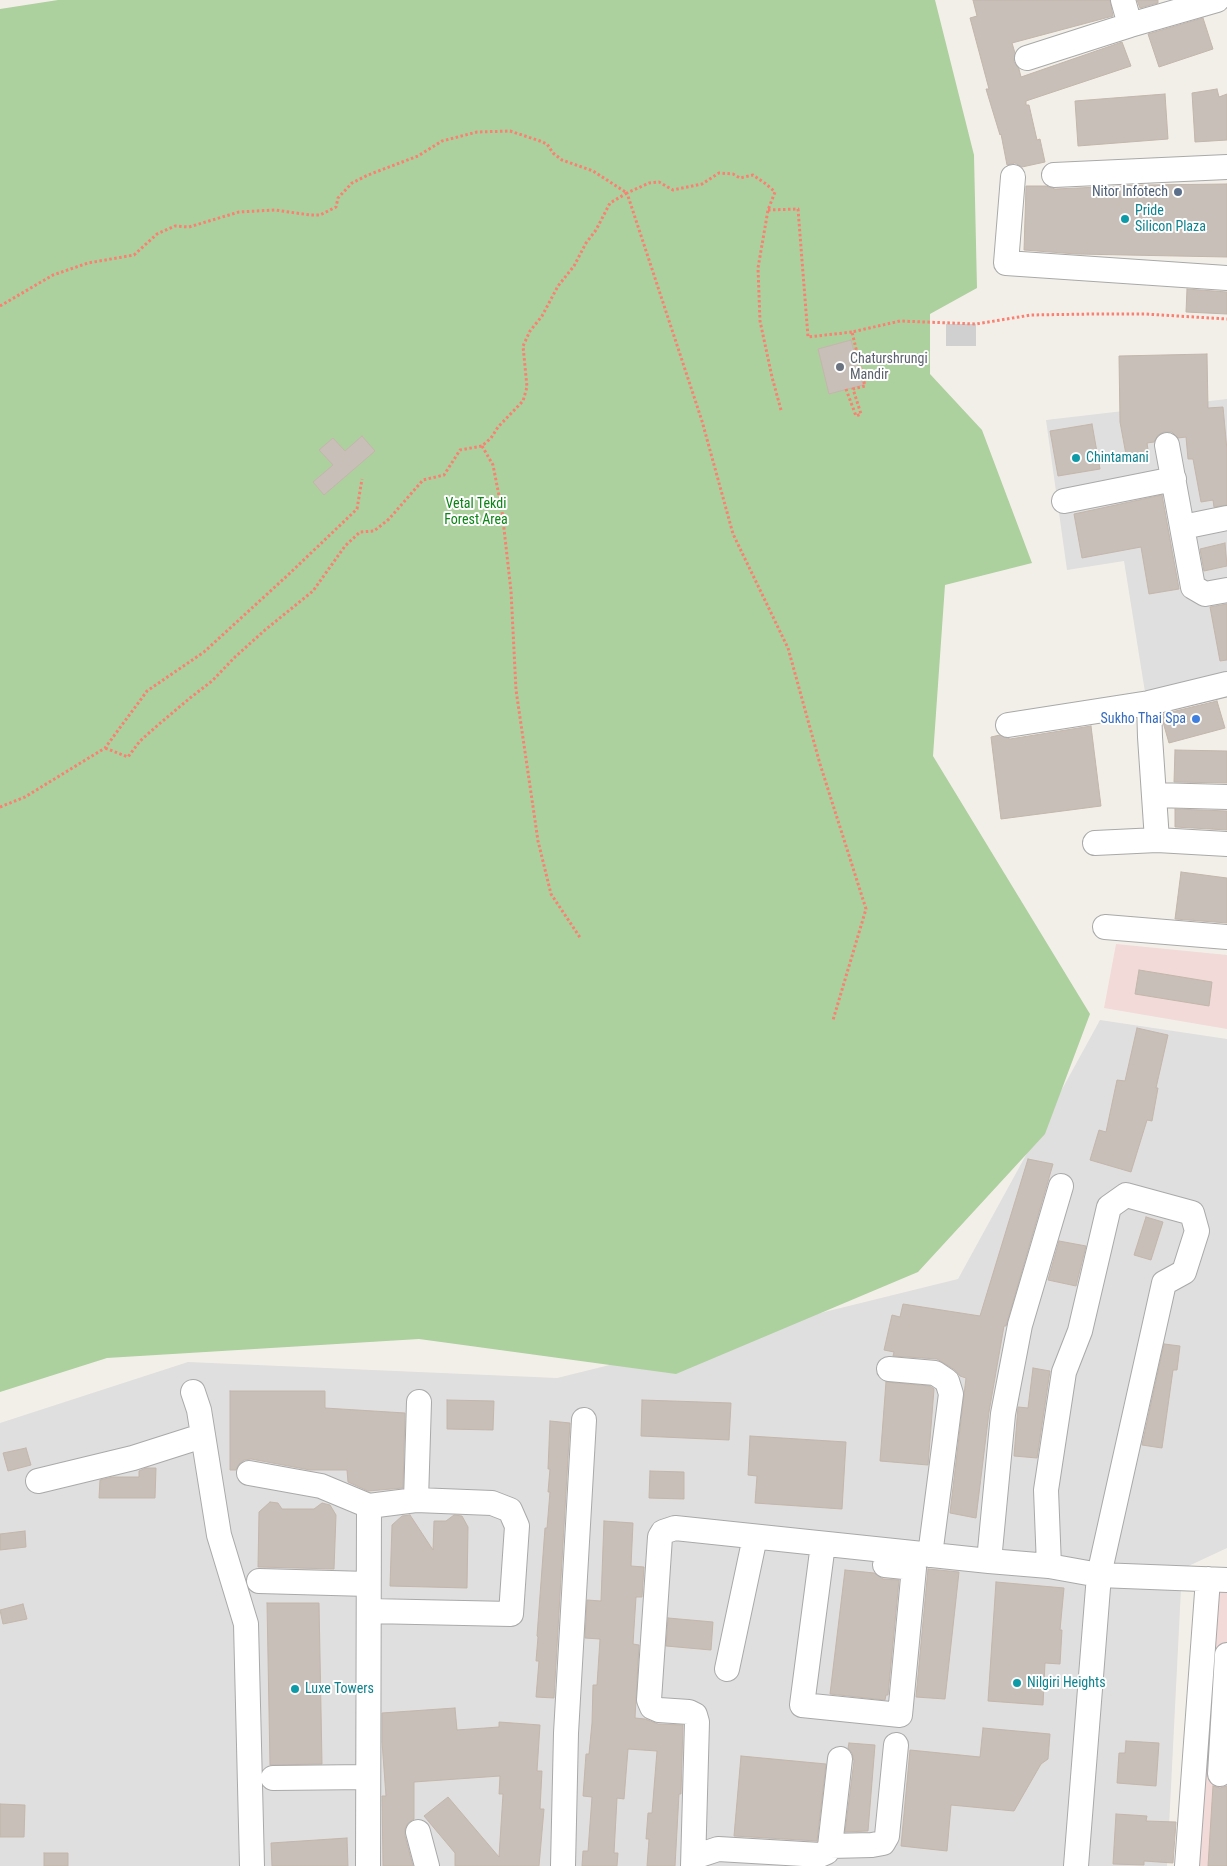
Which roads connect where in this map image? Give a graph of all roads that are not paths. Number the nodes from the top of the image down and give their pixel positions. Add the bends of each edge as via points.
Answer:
1 (1123, 0) edge
2 (1217, 0) edge
3 (1130, 25) junction
4 (1027, 58) dead end
5 (1227, 167) edge
6 (1054, 175) dead end
7 (1013, 177) dead end
8 (1227, 278) edge
9 (1167, 445) dead end
10 (1174, 479) junction
11 (1064, 500) dead end
12 (1227, 518) edge
13 (1183, 527) junction
14 (1227, 590) edge
15 (1227, 684) edge
16 (1149, 703) junction
17 (1008, 725) dead end
18 (1154, 795) junction
19 (1227, 798) edge
20 (1157, 840) junction
21 (1095, 843) dead end
22 (1227, 844) edge
23 (1105, 926) dead end
24 (1227, 936) edge
25 (1062, 1186) dead end
26 (889, 1369) dead end
27 (193, 1392) dead end
28 (420, 1402) dead end
29 (584, 1420) dead end
30 (202, 1436) junction
31 (249, 1474) dead end
32 (38, 1481) dead end
33 (416, 1500) junction
34 (369, 1506) junction
35 (754, 1537) junction
36 (822, 1552) junction
37 (930, 1555) junction
38 (989, 1561) junction
39 (1049, 1566) junction
40 (1099, 1575) junction
41 (1217, 1580) edge
42 (259, 1581) dead end
43 (368, 1584) junction
44 (369, 1612) junction
45 (1227, 1655) edge
46 (727, 1669) dead end
47 (896, 1745) dead end
48 (840, 1760) dead end
49 (1220, 1774) dead end
50 (368, 1777) junction
51 (273, 1778) dead end
52 (418, 1832) dead end
53 (830, 1846) junction
54 (693, 1862) edge
55 (252, 1866) edge
56 (368, 1866) edge
57 (427, 1866) edge
58 (563, 1866) edge
59 (1076, 1866) edge
60 (1187, 1866) edge

1 - 3 street
2 - 3 street
3 - 4 street
5 - 6 street
7 - 8 street via 1006,264
9 - 10 street
10 - 11 street
10 - 13 street
12 - 13 street
13 - 14 street via 1193,587 1204,594
15 - 16 street
16 - 17 street
16 - 18 street
18 - 19 street
18 - 20 street
20 - 21 street
20 - 22 street
23 - 24 street
25 - 38 street via 1020,1325 1011,1369 1003,1414
26 - 37 street via 935,1373 947,1381 951,1394
27 - 30 street
28 - 33 street
29 - 58 street via 566,1733
30 - 32 street via 132,1458
30 - 55 street via 219,1535 246,1624
31 - 34 street via 321,1486
33 - 34 street
33 - 44 street via 492,1503 510,1510 518,1526 511,1614
34 - 43 street
35 - 36 street
35 - 46 street
35 - 54 street via 675,1528 663,1532 660,1538 649,1700 652,1707 659,1710 689,1712 695,1715 697,1722
36 - 36 street via 914,1568 900,1715 802,1705
36 - 37 street
37 - 38 street
38 - 39 street
39 - 40 street
39 - 40 street via 1046,1490 1064,1372 1080,1331 1109,1207 1126,1195 1192,1213 1197,1231 1184,1272 1164,1283
40 - 41 street
40 - 59 street
41 - 60 street
42 - 43 street
43 - 44 street
44 - 50 street
45 - 49 street
47 - 53 street via 888,1836 882,1843 872,1845
48 - 53 street
50 - 51 street
50 - 56 street
52 - 57 street
53 - 54 street via 820,1855 718,1849

